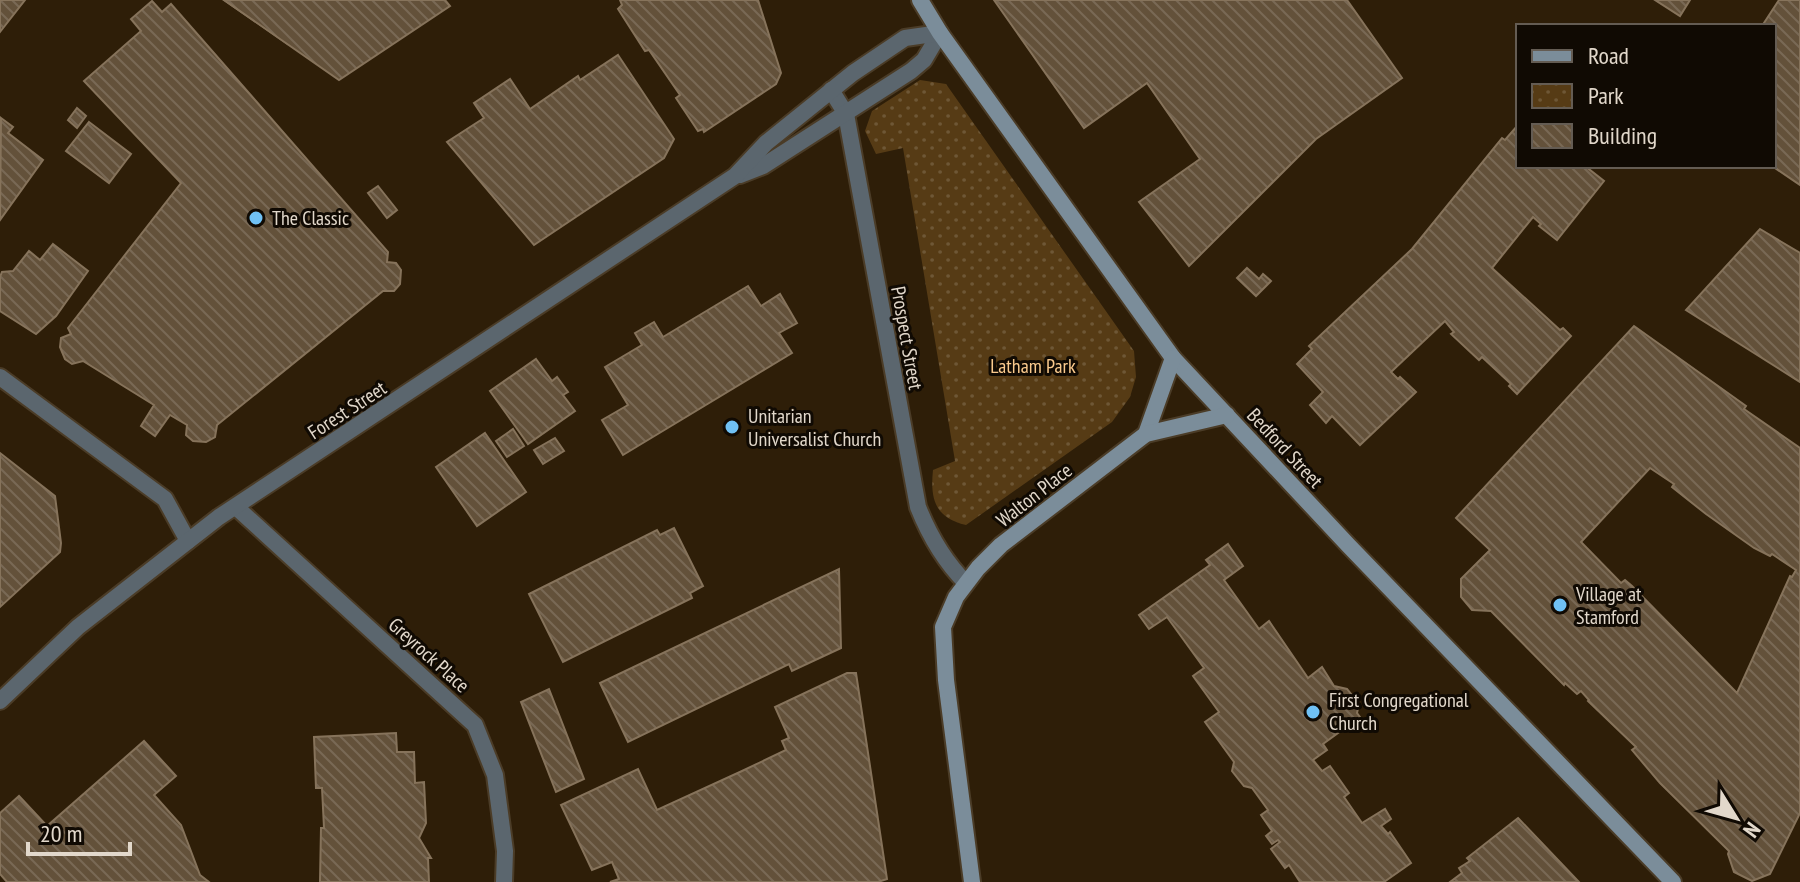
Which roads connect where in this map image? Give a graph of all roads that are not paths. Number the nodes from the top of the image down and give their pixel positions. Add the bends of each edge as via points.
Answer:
1 (920, 0) edge
2 (940, 33) junction
3 (831, 90) junction
4 (846, 114) junction
5 (735, 176) junction
6 (1173, 358) junction
7 (0, 377) edge
8 (1227, 415) junction
9 (1146, 434) junction
10 (236, 507) junction
11 (188, 541) junction
12 (961, 590) junction
13 (0, 701) edge
14 (504, 882) edge
15 (972, 882) edge
16 (1673, 882) edge

1 - 2 main road, Bedford Street
2 - 3 street, Forest Street via 905,38
2 - 4 street, Forest Street via 922,62
2 - 6 main road, Bedford Street
3 - 4 street, Prospect Street
3 - 5 street, Forest Street
4 - 5 street, Forest Street via 763,166
4 - 12 street, Prospect Street via 918,507
5 - 10 street, Forest Street
6 - 8 main road, Bedford Street
6 - 9 main road
7 - 11 street via 165,499
8 - 9 main road, Walton Place
8 - 16 main road, Bedford Street
9 - 12 main road, Walton Place via 1001,545
10 - 11 street, Forest Street
10 - 14 street, Greyrock Place via 475,725 495,775
11 - 13 street, Forest Street via 78,627
12 - 15 main road via 943,627

